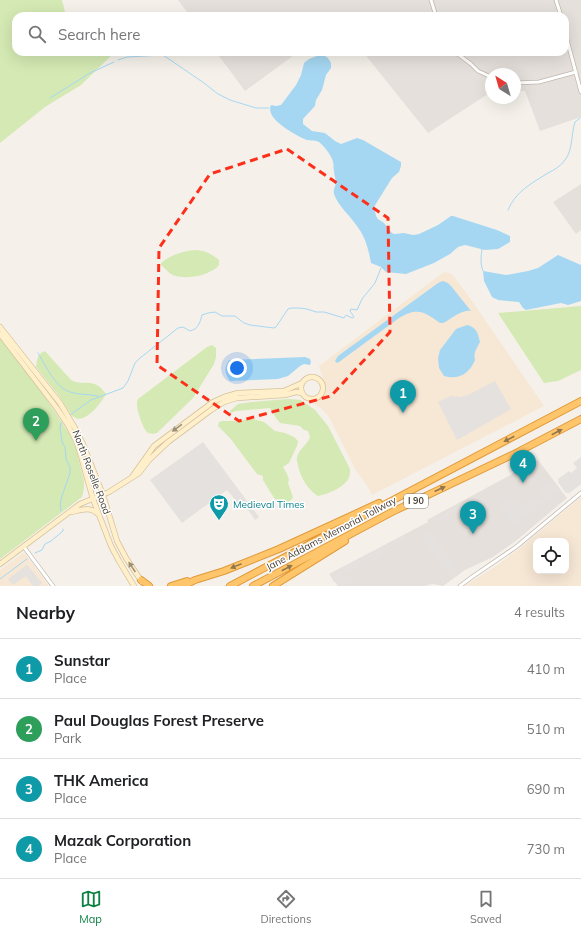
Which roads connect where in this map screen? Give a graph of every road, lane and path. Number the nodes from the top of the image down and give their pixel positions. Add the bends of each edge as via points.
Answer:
1 (431, 0) edge
2 (556, 0) edge
3 (435, 12) edge
4 (560, 12) edge
5 (569, 47) edge
6 (460, 56) edge
7 (576, 72) junction
8 (485, 74) edge
9 (521, 83) edge
10 (581, 92) edge
11 (0, 327) edge
12 (0, 334) edge
13 (302, 383) junction
14 (302, 393) junction
15 (227, 398) junction
16 (581, 401) edge
17 (581, 419) edge
18 (444, 473) junction
19 (581, 493) edge
20 (103, 495) junction
21 (93, 499) junction
22 (70, 512) junction
23 (392, 512) junction
24 (99, 516) junction
25 (24, 547) junction
26 (0, 564) edge
27 (140, 580) junction
28 (195, 580) junction
29 (53, 586) edge
30 (134, 586) edge
31 (144, 586) edge
32 (149, 586) edge
33 (171, 586) edge
34 (183, 586) edge
35 (230, 586) edge
36 (252, 586) edge
37 (273, 586) edge
38 (460, 586) edge

1 - 3 street
2 - 4 street
5 - 7 street
6 - 8 street
7 - 9 street via 539,82
7 - 10 street
11 - 20 main road, North Roselle Road via 60,403 83,444
12 - 21 main road, North Roselle Road via 68,425 82,456
13 - 14 main road
13 - 14 main road via 306,378 315,376 320,379 324,388 321,395 314,399 309,399
13 - 15 main road via 284,391 238,393
14 - 15 main road
15 - 20 main road via 166,440 139,473
16 -> 18 highway, Jane Addams Memorial Tollway / I 90
23 -> 17 highway, Jane Addams Memorial Tollway / I 90
18 -> 28 highway via 279,549
18 - 35 highway, Jane Addams Memorial Tollway / I 90
19 - 38 street via 516,547
20 - 21 main road
27 -> 20 main road, North Roselle Road via 120,548
21 - 22 main road via 80,504
21 - 24 main road, North Roselle Road
22 - 24 main road via 89,509
22 - 25 main road
36 -> 23 highway, Jane Addams Memorial Tollway / I 90
23 - 37 highway
24 - 30 main road, North Roselle Road via 115,554
25 - 26 main road
25 - 29 street
27 - 31 main road, North Roselle Road
27 - 32 highway
28 - 33 highway
28 - 34 highway

